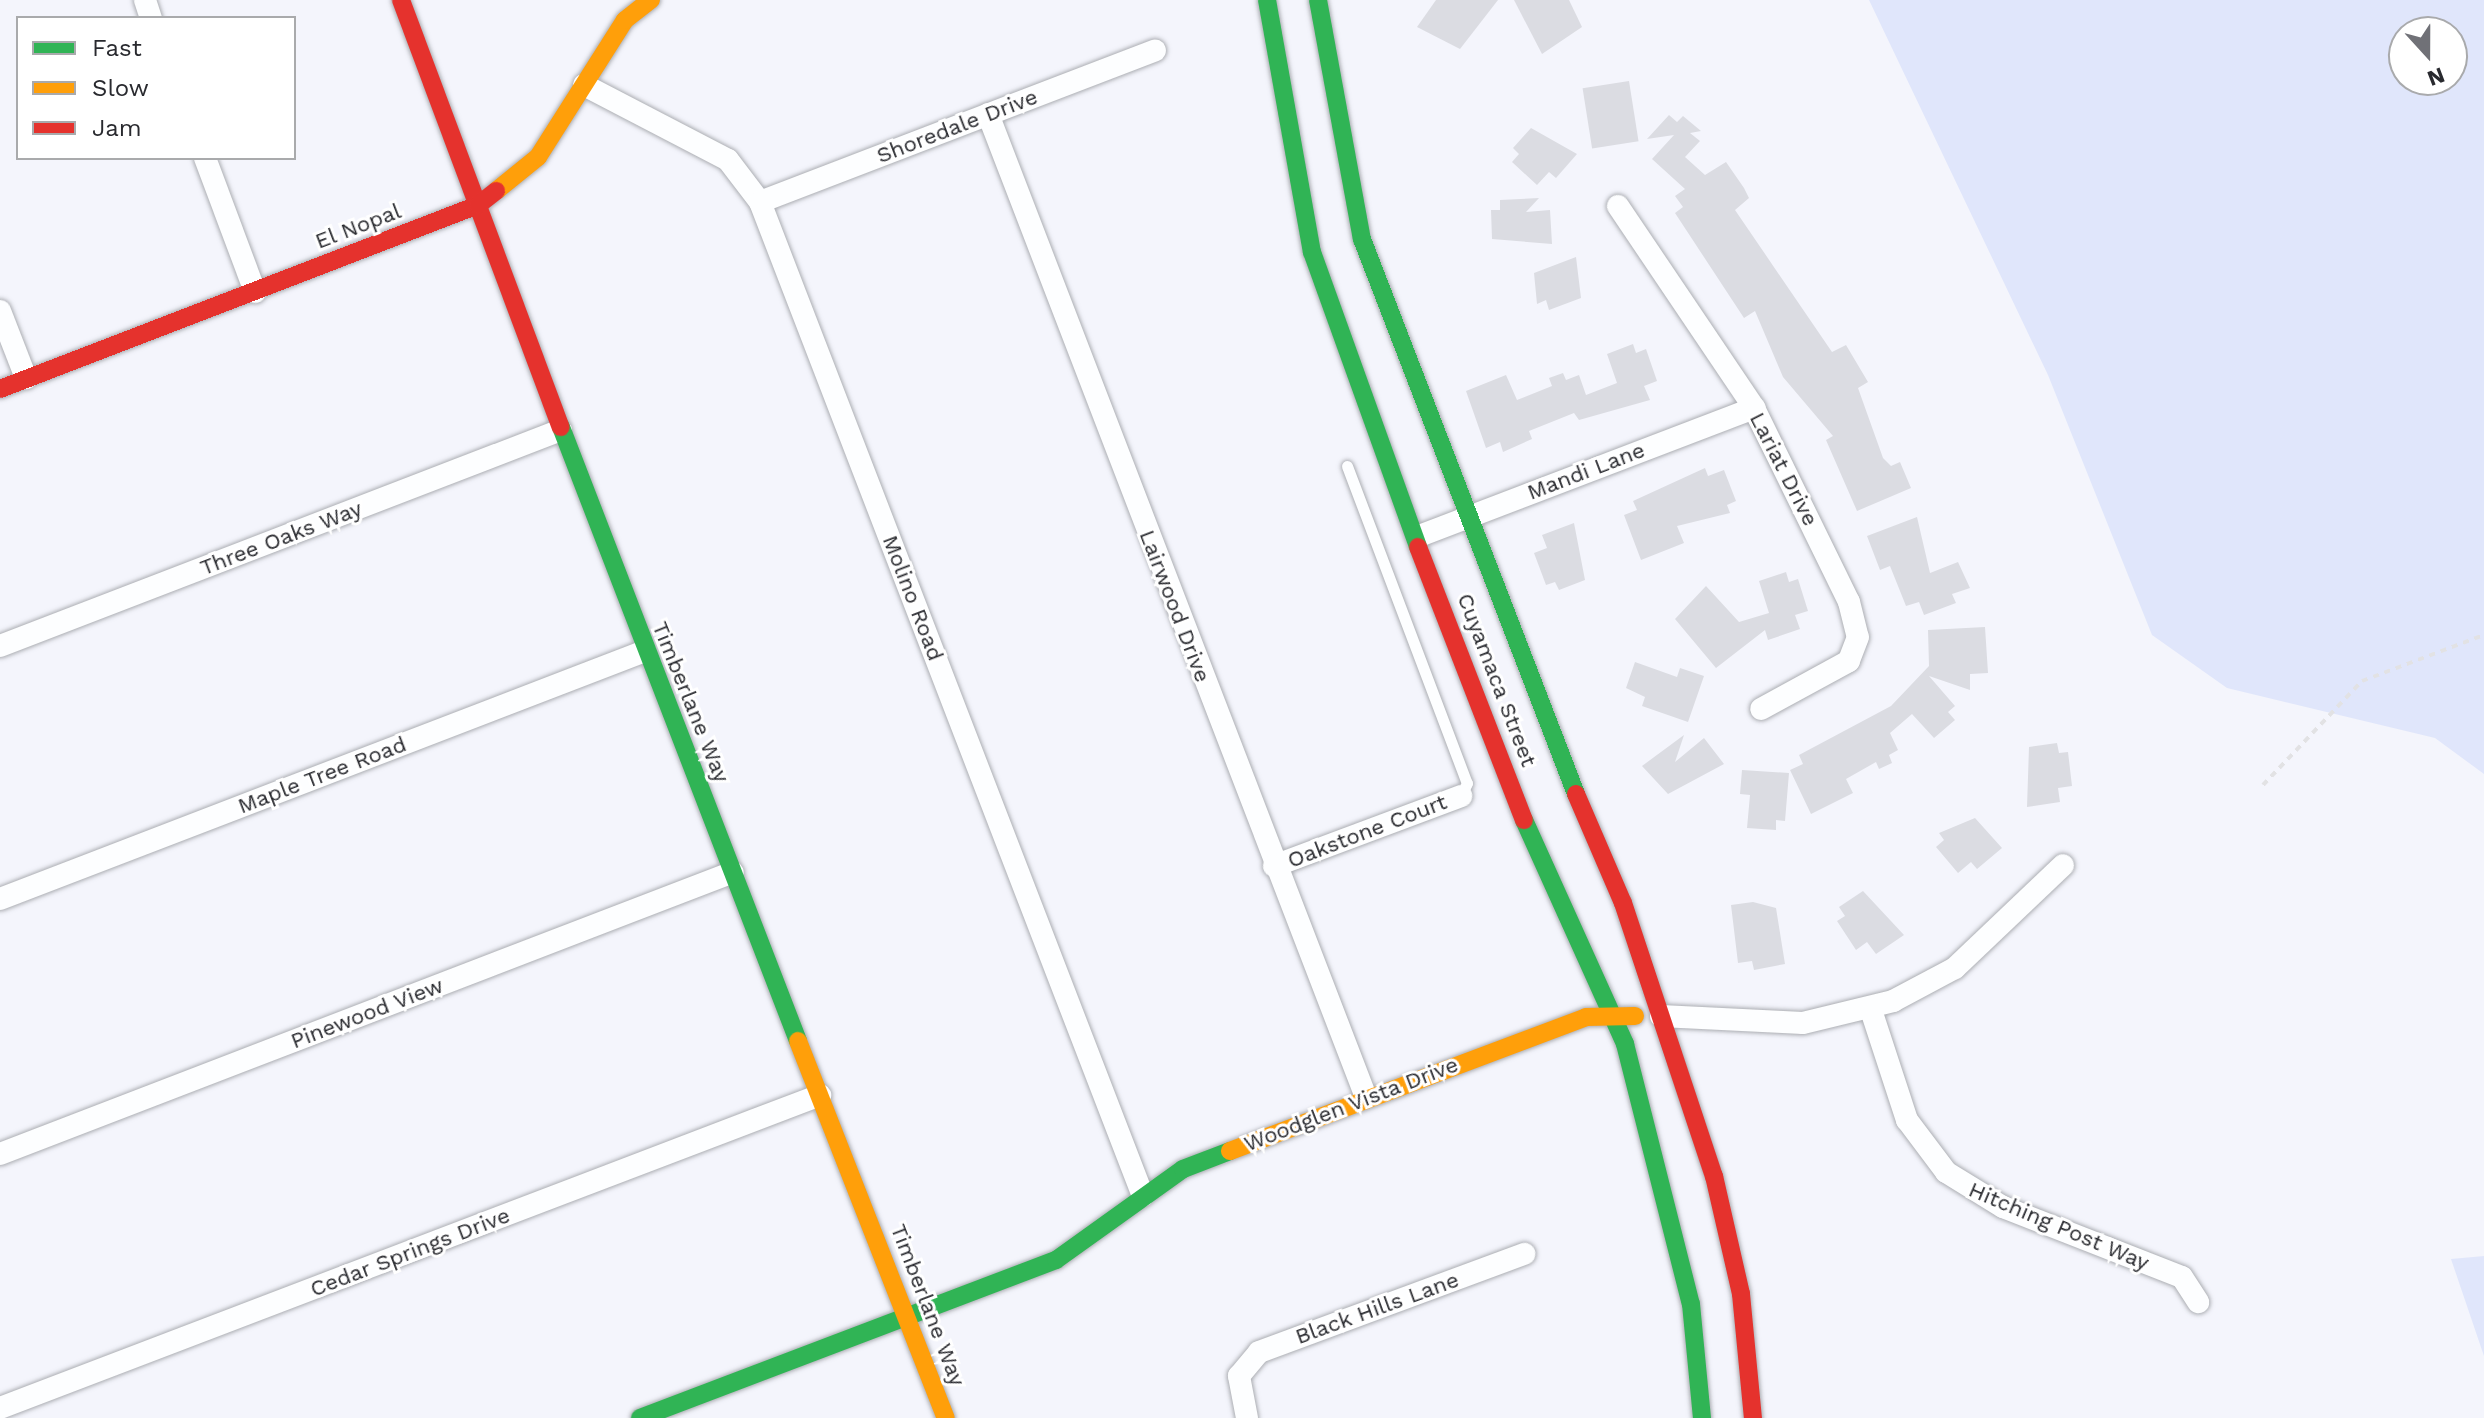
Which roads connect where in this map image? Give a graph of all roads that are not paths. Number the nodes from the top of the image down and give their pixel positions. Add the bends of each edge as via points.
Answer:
1 (401, 0) edge
2 (651, 0) edge
3 (1267, 0) edge
4 (1318, 0) edge
5 (1155, 50) dead end
6 (584, 85) junction
7 (988, 114) junction
8 (206, 160) edge
9 (760, 202) junction
10 (478, 205) junction
11 (1618, 206) dead end
12 (255, 292) junction
13 (0, 311) edge
14 (26, 378) junction
15 (0, 389) edge
16 (1754, 408) junction
17 (561, 430) junction
18 (1347, 466) dead end
19 (1467, 516) junction
20 (1419, 536) junction
21 (0, 646) edge
22 (645, 651) junction
23 (1761, 709) dead end
24 (1461, 796) joint
25 (2063, 865) dead end
26 (1274, 866) junction
27 (733, 872) junction
28 (0, 899) edge
29 (1871, 1010) junction
30 (1615, 1015) junction
31 (1661, 1016) junction
32 (820, 1095) junction
33 (1366, 1097) junction
34 (0, 1154) edge
35 (1143, 1196) junction
36 (1524, 1254) dead end
37 (2198, 1302) dead end
38 (908, 1315) junction
39 (0, 1408) edge
40 (640, 1418) edge
41 (946, 1418) edge
42 (1247, 1418) edge
43 (1702, 1418) edge
44 (1753, 1418) edge

1 - 10 main road, Timberlane Way
2 - 6 main road, El Nopal via 625,20
3 - 20 main road, Cuyamaca Street via 1312,252
4 - 19 main road, Cuyamaca Street via 1362,239
5 - 7 street, Shoredale Drive
6 - 9 street, Molino Road via 728,160
6 - 10 main road, El Nopal via 538,157
7 - 9 street, Shoredale Drive
7 - 26 street, Lairwood Drive
8 - 12 street
9 - 35 street, Molino Road
10 - 12 main road, El Nopal
10 - 17 main road, Timberlane Way
11 - 16 street, Lariat Drive
12 - 14 main road, El Nopal
13 - 14 street
14 - 15 main road, El Nopal
16 - 19 street, Mandi Lane
16 - 23 street, Lariat Drive via 1849,602 1858,637 1849,661
17 - 21 street, Three Oaks Way
17 - 22 main road, Timberlane Way
18 - 24 lane via 1467,783
19 - 20 street, Mandi Lane
19 - 31 main road, Cuyamaca Street
20 - 30 main road, Cuyamaca Street via 1489,742
22 - 27 main road, Timberlane Way
22 - 28 street, Maple Tree Road
24 - 26 street, Oakstone Court
25 - 29 street, Woodglen Vista Drive via 1955,968
26 - 33 street, Lairwood Drive
27 - 32 main road, Timberlane Way
27 - 34 street, Pinewood View
29 - 31 street, Woodglen Vista Drive via 1779,1024
29 - 37 street, Hitching Post Way via 1907,1120 1946,1172 1983,1198 2182,1277
30 - 31 main road, Woodglen Vista Drive
30 - 33 main road, Woodglen Vista Drive via 1586,1017
30 - 43 main road, Cuyamaca Street via 1691,1304
31 - 44 main road, Cuyamaca Street via 1714,1176 1741,1294
32 - 38 main road, Timberlane Way
32 - 39 street, Cedar Springs Drive
33 - 35 main road, Woodglen Vista Drive via 1183,1169
35 - 38 main road, Woodglen Vista Drive via 1056,1260
36 - 42 street, Black Hills Lane via 1259,1352 1239,1376
38 - 40 main road, Woodglen Vista Drive
38 - 41 main road, Timberlane Way

